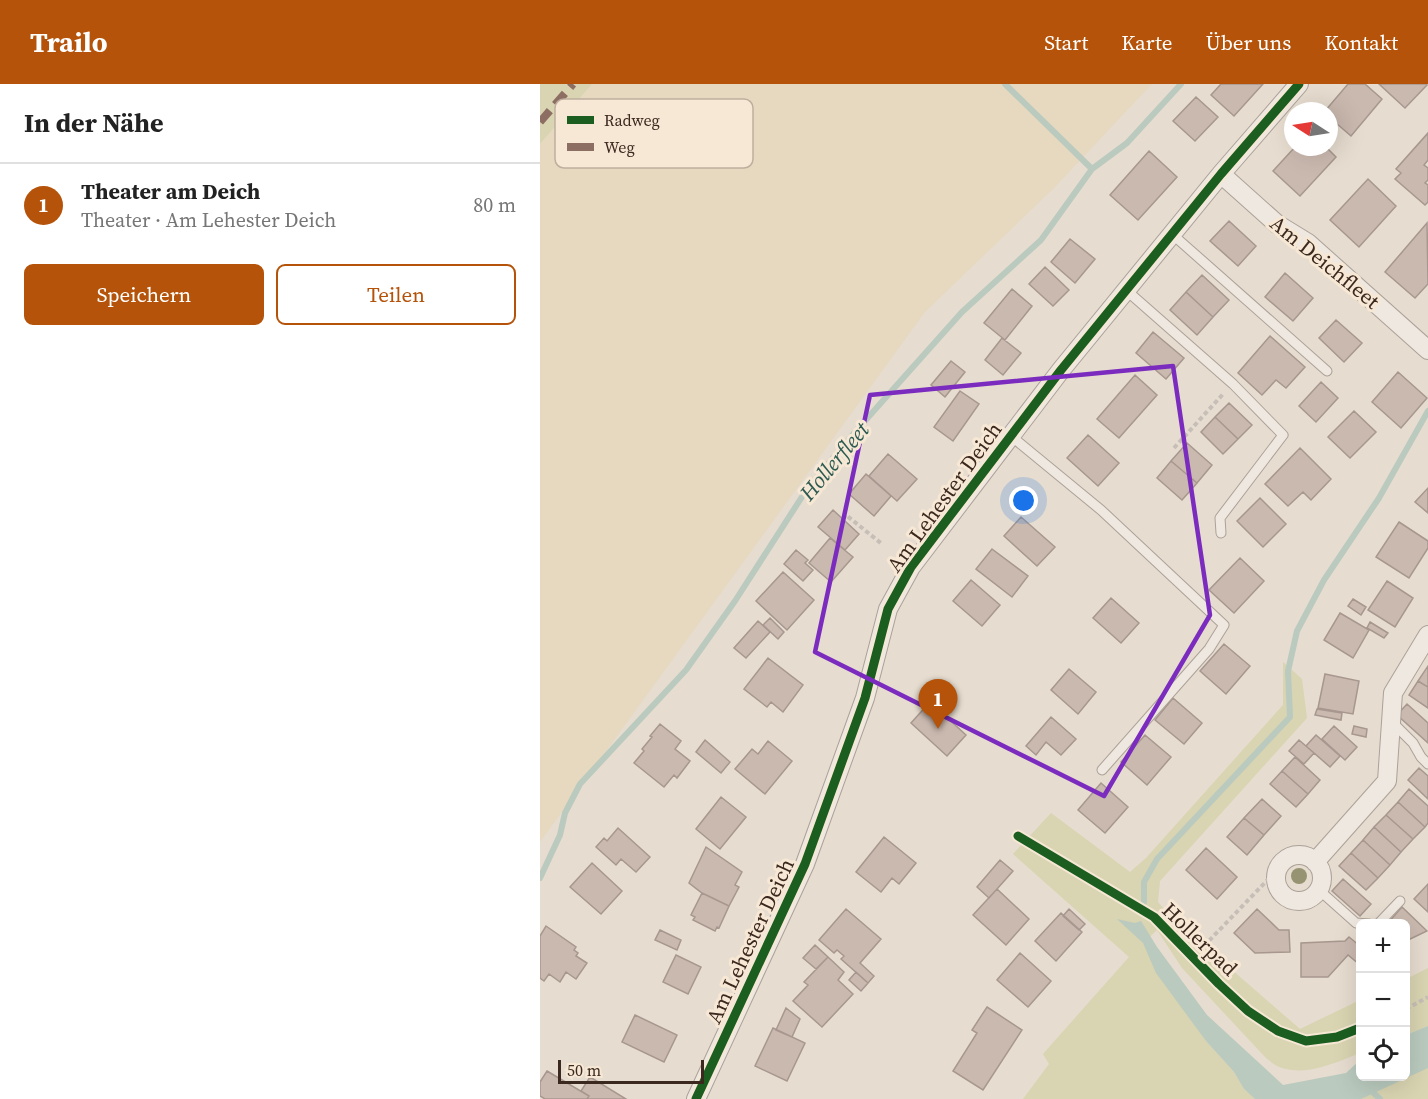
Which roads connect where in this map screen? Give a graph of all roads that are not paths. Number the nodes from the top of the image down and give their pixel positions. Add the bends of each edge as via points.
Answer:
1 (1299, 84) edge
2 (1221, 174) junction
3 (1172, 234) junction
4 (1126, 290) junction
5 (1428, 350) edge
6 (1326, 371) dead end
7 (1011, 436) junction
8 (1221, 533) dead end
9 (1428, 635) edge
10 (1391, 722) junction
11 (1428, 764) edge
12 (1102, 770) dead end
13 (1315, 861) junction
14 (1319, 890) junction
15 (1400, 901) dead end
16 (1383, 919) edge
17 (1356, 923) edge
18 (696, 1099) edge

1 - 2 street, Am Lehester Deich
2 - 3 street, Am Lehester Deich
2 - 5 street, Am Deichfleet via 1276,224 1308,243
3 - 4 street, Am Lehester Deich
3 - 6 lane
4 - 7 street, Am Lehester Deich
4 - 8 lane via 1233,384 1283,435 1220,518
7 - 12 lane, Am Lehester Deich via 1101,510 1224,625 1209,649
7 - 18 street, Am Lehester Deich via 911,567 888,609 865,698 809,854
9 - 10 street via 1393,693
10 - 11 lane
10 - 13 street via 1387,781
13 - 14 street via 1322,875
13 - 14 street via 1294,855 1282,863 1276,878 1289,899 1305,900
14 - 17 lane
15 - 16 lane

